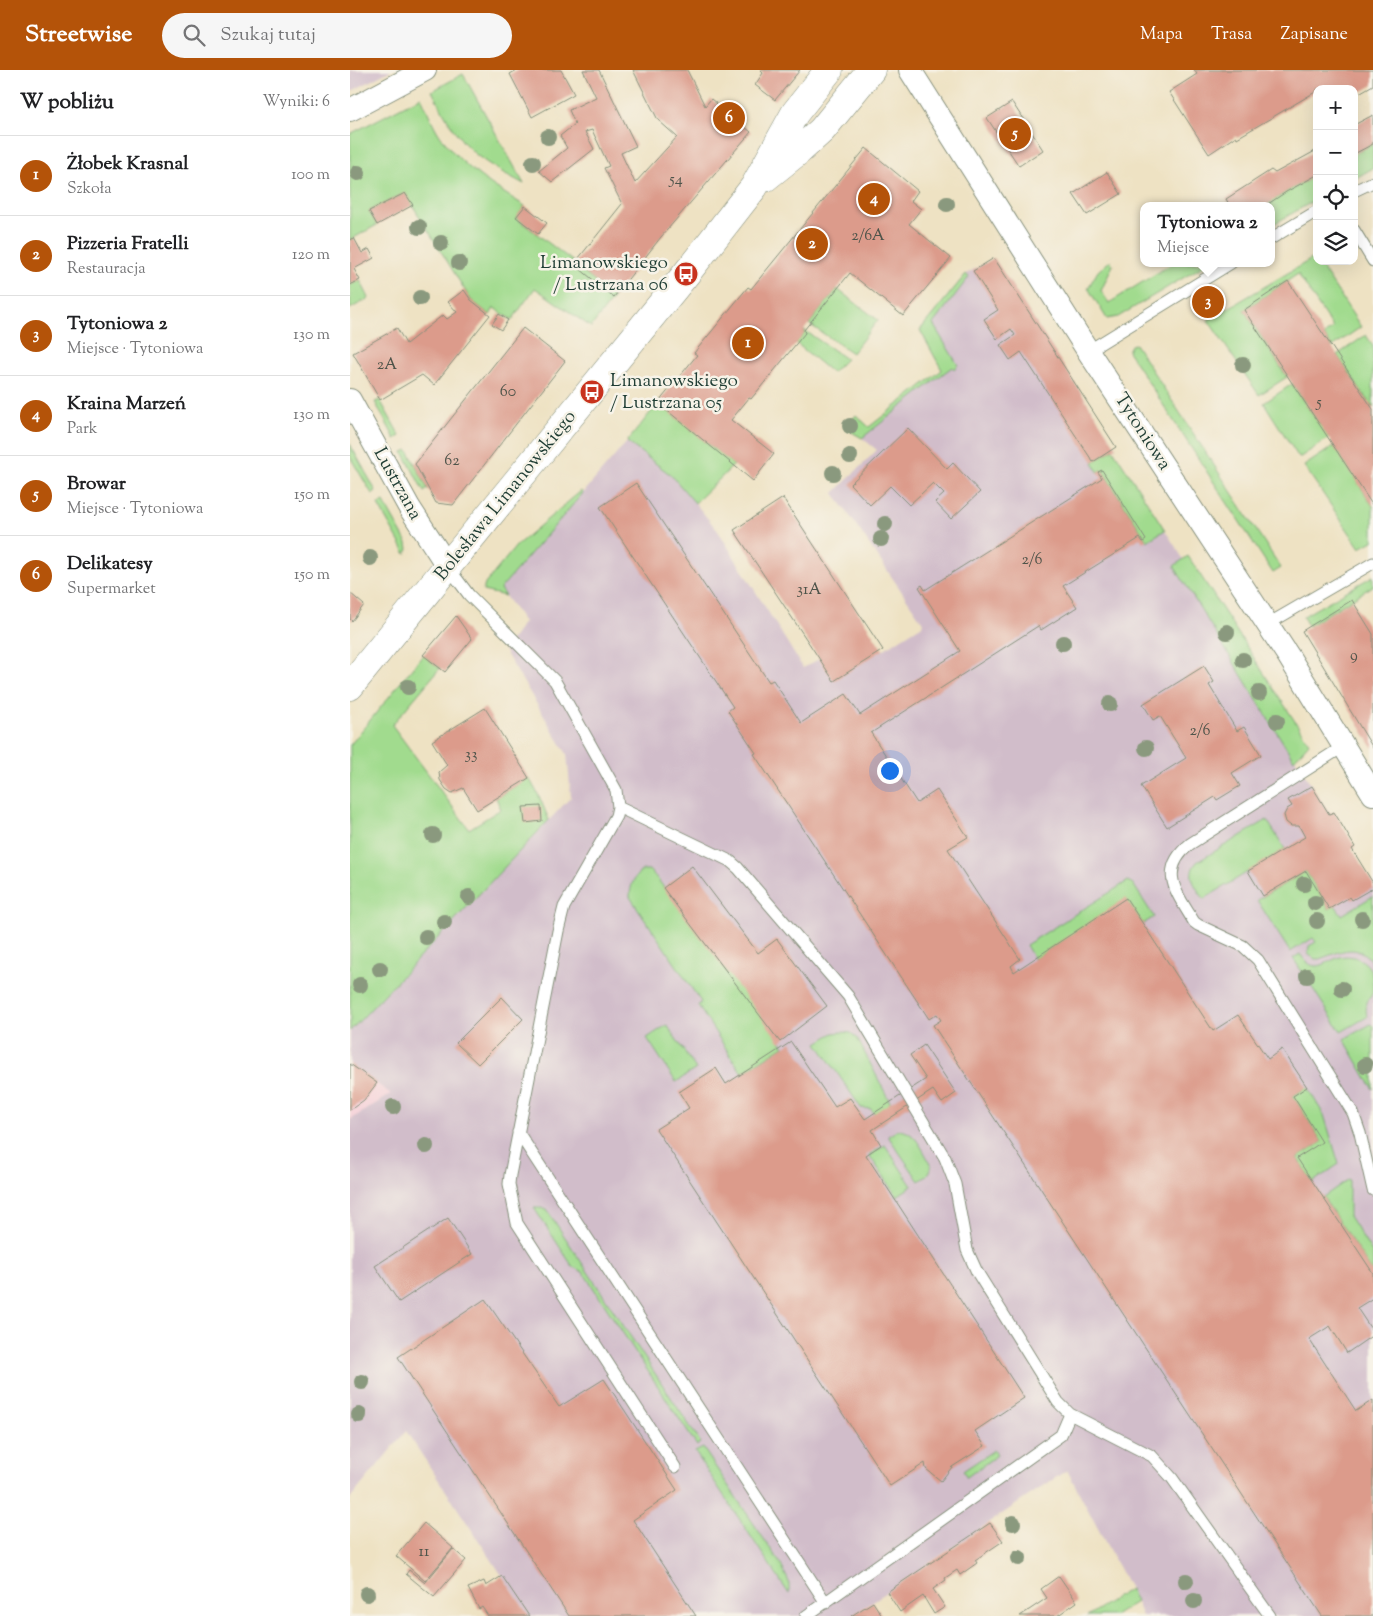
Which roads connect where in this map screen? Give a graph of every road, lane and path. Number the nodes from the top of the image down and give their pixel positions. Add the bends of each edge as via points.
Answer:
1 (425, 70) edge
2 (829, 70) edge
3 (871, 70) edge
4 (910, 70) edge
5 (350, 110) edge
6 (1373, 182) edge
7 (754, 187) junction
8 (1358, 189) edge
9 (1313, 213) edge
10 (1275, 236) edge
11 (1358, 237) edge
12 (1373, 261) edge
13 (1224, 267) edge
14 (1088, 351) junction
15 (350, 400) edge
16 (1373, 563) edge
17 (448, 567) junction
18 (1268, 624) junction
19 (350, 686) edge
20 (1344, 746) junction
21 (1373, 794) edge
22 (618, 807) junction
23 (518, 1132) junction
24 (1373, 1190) edge
25 (1070, 1414) junction
26 (675, 1467) dead end
27 (826, 1603) junction
28 (806, 1616) edge
29 (1270, 1616) edge

1 - 5 street
2 - 7 street, Bolesława Limanowskiego via 795,113
3 - 7 street, Bolesława Limanowskiego via 822,130
4 - 14 street, Tytoniowa
6 - 8 lane
7 - 17 street, Bolesława Limanowskiego
9 - 10 lane
11 - 12 lane
13 - 14 lane
14 - 18 street, Tytoniowa
15 - 17 street, Lustrzana via 409,507
16 - 18 lane
17 - 19 street, Bolesława Limanowskiego
17 - 22 lane via 469,595 555,681 616,790
18 - 20 street, Tytoniowa
20 - 21 street, Tytoniowa
20 - 24 lane via 1190,844 1177,857 1171,871 1175,890 1194,922 1243,946 1258,960 1352,1113
22 - 23 lane via 616,816 564,907
22 - 25 lane via 730,861 848,996 945,1158 955,1184 967,1250 977,1272 1058,1402
23 - 26 lane via 509,1184 517,1223
23 - 27 lane
25 - 27 lane via 1062,1435
25 - 29 lane via 1152,1456 1162,1466
27 - 28 lane

